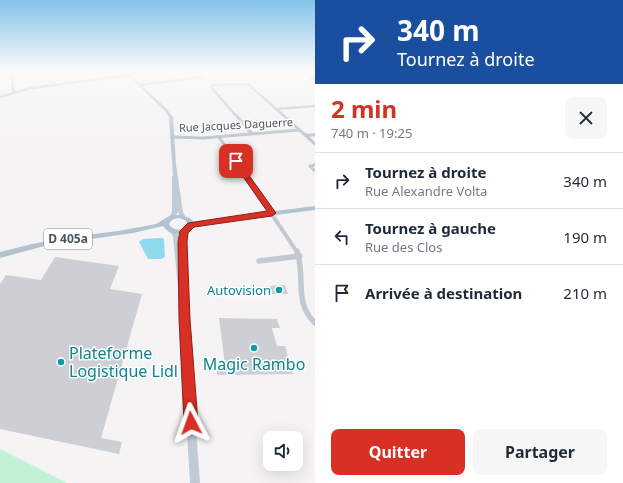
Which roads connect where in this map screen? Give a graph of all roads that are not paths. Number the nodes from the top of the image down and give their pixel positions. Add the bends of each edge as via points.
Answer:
1 (10, 94) edge
2 (149, 94) edge
3 (217, 94) edge
4 (259, 94) edge
5 (0, 97) edge
6 (315, 106) edge
7 (276, 109) junction
8 (299, 130) junction
9 (252, 134) junction
10 (306, 135) junction
11 (315, 135) edge
12 (219, 136) junction
13 (173, 137) junction
14 (315, 144) edge
15 (315, 165) edge
16 (174, 166) junction
17 (315, 171) edge
18 (315, 208) edge
19 (272, 213) junction
20 (173, 216) junction
21 (187, 220) junction
22 (167, 221) junction
23 (137, 230) junction
24 (171, 230) junction
25 (184, 231) junction
26 (0, 254) edge
27 (300, 256) junction
28 (259, 261) dead end
29 (185, 319) junction
30 (315, 323) edge
31 (194, 483) edge

1 - 5 street
2 - 13 street via 171,117
3 - 9 street
4 - 7 street
6 - 7 street
7 - 8 street
8 - 9 street, Rue Jacques Daguerre
8 - 10 street
9 - 12 street, Rue Jacques Daguerre
10 - 11 street
10 - 14 street
12 - 13 street, Rue Jacques Daguerre
12 - 19 street
13 - 16 street
15 - 17 street via 310,166
16 - 20 street
16 - 21 street via 180,212
18 - 19 main road
19 - 21 main road via 220,220
19 - 27 street
20 - 21 main road
20 - 22 main road
21 - 25 main road via 189,229
22 - 23 main road, D 405a
22 - 24 main road via 166,225
23 - 24 main road, D 405a
23 - 26 main road, D 405a via 52,242
24 - 25 main road
24 - 29 street via 176,236
25 - 29 street via 182,242
27 - 28 street
27 - 30 street via 302,305 306,316
29 - 31 street

